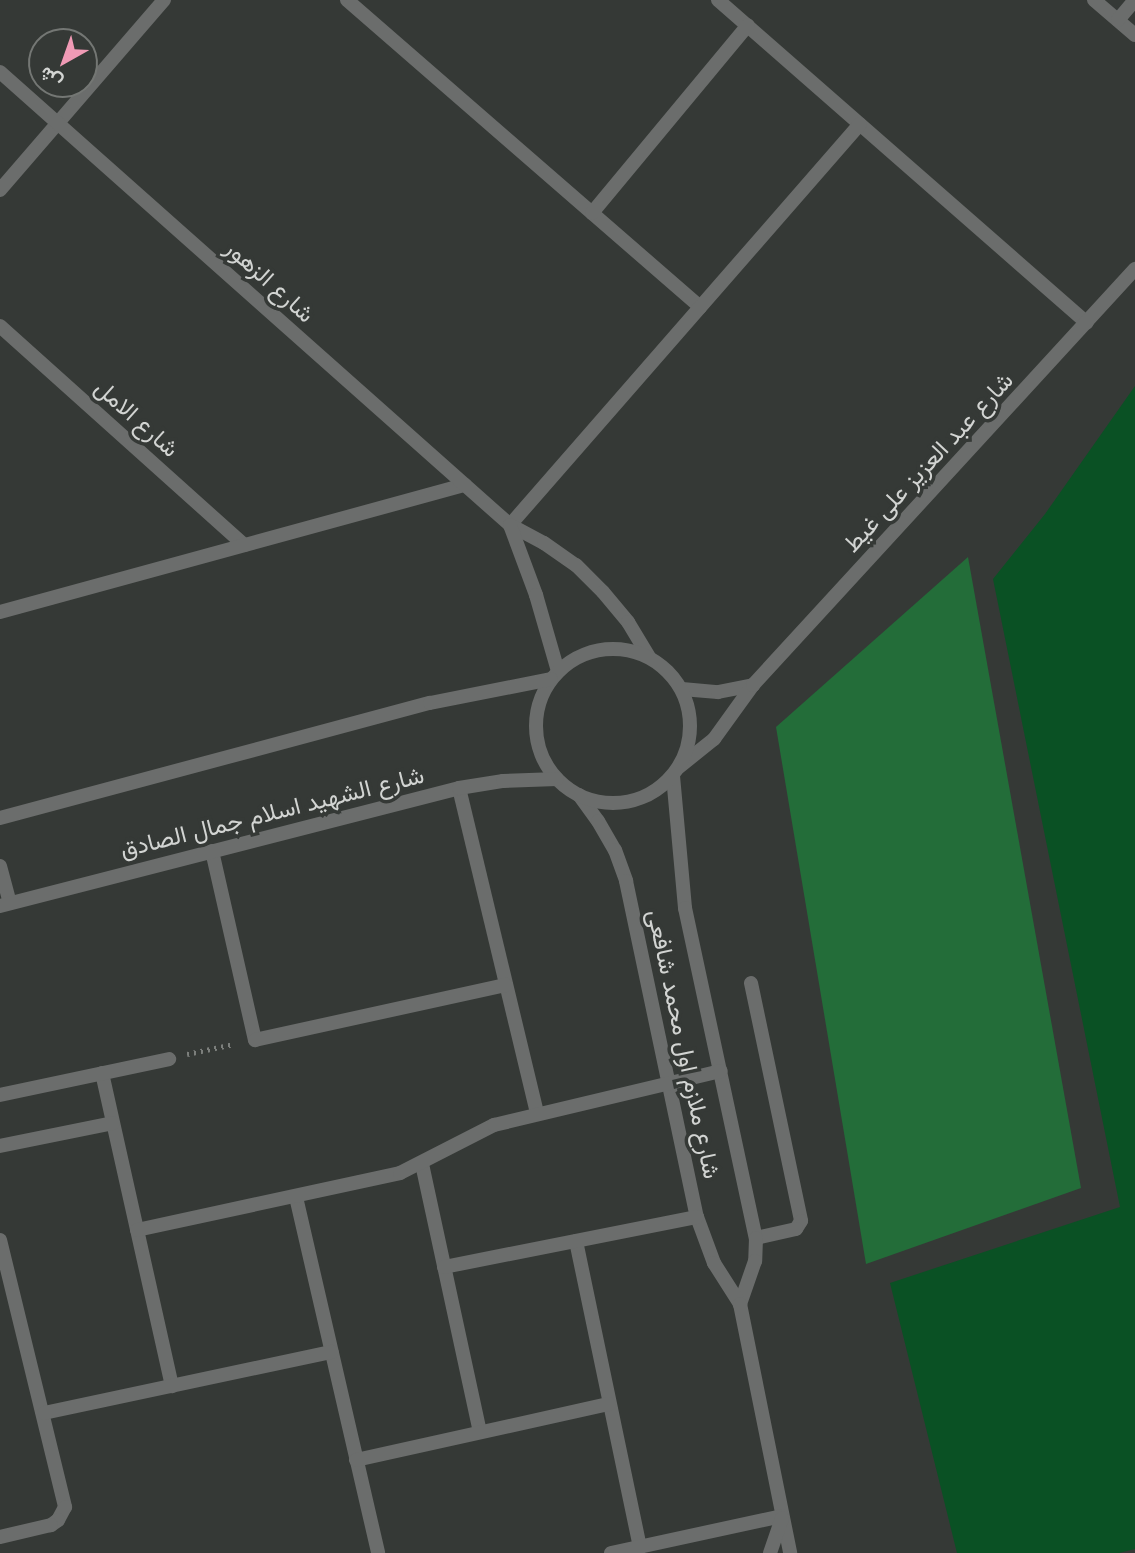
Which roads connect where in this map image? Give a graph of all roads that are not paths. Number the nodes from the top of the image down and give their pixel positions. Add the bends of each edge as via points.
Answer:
1 (164, 0) edge
2 (347, 0) edge
3 (718, 0) edge
4 (1094, 0) edge
5 (1135, 0) edge
6 (1118, 20) junction
7 (747, 25) junction
8 (1135, 36) edge
9 (0, 72) edge
10 (58, 123) junction
11 (860, 124) junction
12 (0, 190) edge
13 (592, 213) junction
14 (1135, 269) edge
15 (700, 307) junction
16 (1087, 323) junction
17 (0, 326) edge
18 (465, 485) junction
19 (510, 525) junction
20 (244, 545) junction
21 (0, 612) edge
22 (649, 657) junction
23 (554, 675) junction
24 (753, 685) junction
25 (682, 689) junction
26 (676, 771) junction
27 (557, 779) junction
28 (459, 788) junction
29 (579, 795) junction
30 (0, 818) edge
31 (212, 851) junction
32 (0, 866) edge
33 (5, 904) edge
34 (751, 982) dead end
35 (506, 985) junction
36 (169, 1059) road end
37 (721, 1071) junction
38 (102, 1073) junction
39 (670, 1084) junction
40 (0, 1095) edge
41 (537, 1114) junction
42 (113, 1124) junction
43 (0, 1146) edge
44 (422, 1164) junction
45 (296, 1198) junction
46 (697, 1217) junction
47 (137, 1230) junction
48 (756, 1238) junction
49 (0, 1240) edge
50 (576, 1241) junction
51 (444, 1267) junction
52 (740, 1304) junction
53 (332, 1352) junction
54 (172, 1386) junction
55 (609, 1404) junction
56 (44, 1413) junction
57 (480, 1432) junction
58 (356, 1460) junction
59 (782, 1516) junction
60 (0, 1536) edge
61 (672, 1546) edge
62 (639, 1547) junction
63 (378, 1553) edge
64 (611, 1553) edge
65 (770, 1553) edge
66 (790, 1553) edge

1 - 10 street
2 - 13 street
3 - 7 street
4 - 6 street
5 - 6 street
6 - 8 street
7 - 11 street
7 - 13 street
9 - 10 street, شارع الزهور
10 - 12 street
10 - 18 street, شارع الزهور
11 - 15 street
11 - 16 street
13 - 15 street
14 - 16 street, شارع عبد العزيز على غيط
15 - 19 street
16 - 24 street, شارع عبد العزيز على غيط
17 - 20 street, شارع الامل
18 - 19 street, شارع الزهور
18 - 20 street
19 - 22 street, شارع الزهور via 544,543 594,583 628,622
19 - 23 street, شارع الزهور via 536,595
20 - 21 street
22 - 23 street via 601,649 571,660
22 - 25 street
23 - 27 street via 536,719 537,741
23 - 30 street via 430,703
24 - 25 street via 718,692
24 - 26 street, شارع عبد العزيز على غيط via 729,722
25 - 26 street via 691,729 688,748
26 - 29 street via 658,790 639,799 598,802
26 - 37 street, شارع ملازم اول محمد شافعى via 685,908
27 - 28 street, شارع الشهيد اسلام جمال الصادق
27 - 29 street
28 - 31 street, شارع الشهيد اسلام جمال الصادق
28 - 35 street
29 - 39 street, شارع ملازم اول محمد شافعى via 598,821 626,881
31 - 33 street, شارع الشهيد اسلام جمال الصادق
31 - 35 street via 255,1040
32 - 33 street
34 - 48 street via 801,1221 796,1229
35 - 41 street
36 - 38 street
37 - 39 street
37 - 48 street, شارع ملازم اول محمد شافعى
38 - 40 street
38 - 42 street
39 - 41 street
39 - 46 street, شارع ملازم اول محمد شافعى
41 - 44 street via 483,1129
42 - 43 street
42 - 47 street
44 - 45 street
44 - 51 street
45 - 47 street
45 - 53 street
46 - 50 street
46 - 52 street, شارع ملازم اول محمد شافعى via 714,1263
47 - 54 street
48 - 52 street, شارع ملازم اول محمد شافعى via 755,1261
49 - 56 street
50 - 51 street
50 - 55 street
51 - 57 street
52 - 59 street, شارع ملازم اول محمد شافعى
53 - 54 street
53 - 58 street
54 - 56 street
55 - 57 street
55 - 62 street
56 - 60 street via 65,1507 51,1525
57 - 58 street
58 - 63 street
59 - 61 street
59 - 65 street, شارع ملازم اول محمد شافعى
59 - 66 street, شارع ملازم اول محمد شافعى
61 - 62 street
62 - 64 street

